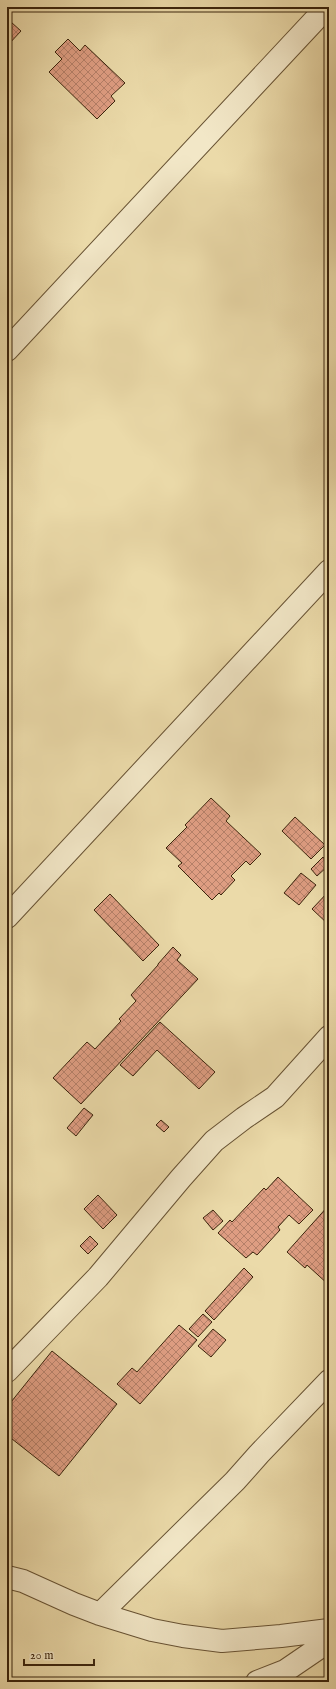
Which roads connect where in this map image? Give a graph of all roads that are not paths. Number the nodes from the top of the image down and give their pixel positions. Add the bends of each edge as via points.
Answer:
1 (327, 7) edge
2 (7, 350) edge
3 (329, 571) edge
4 (7, 917) edge
5 (329, 1037) edge
6 (7, 1371) edge
7 (329, 1381) edge
8 (7, 1577) edge
9 (100, 1614) junction
10 (329, 1630) edge
11 (329, 1640) edge
12 (257, 1682) edge

1 - 2 street
3 - 4 street
5 - 6 street via 275,1097 214,1141 98,1277
7 - 9 street via 235,1481
8 - 9 street via 23,1581
9 - 10 street via 152,1630 222,1641
11 - 12 street via 285,1671

